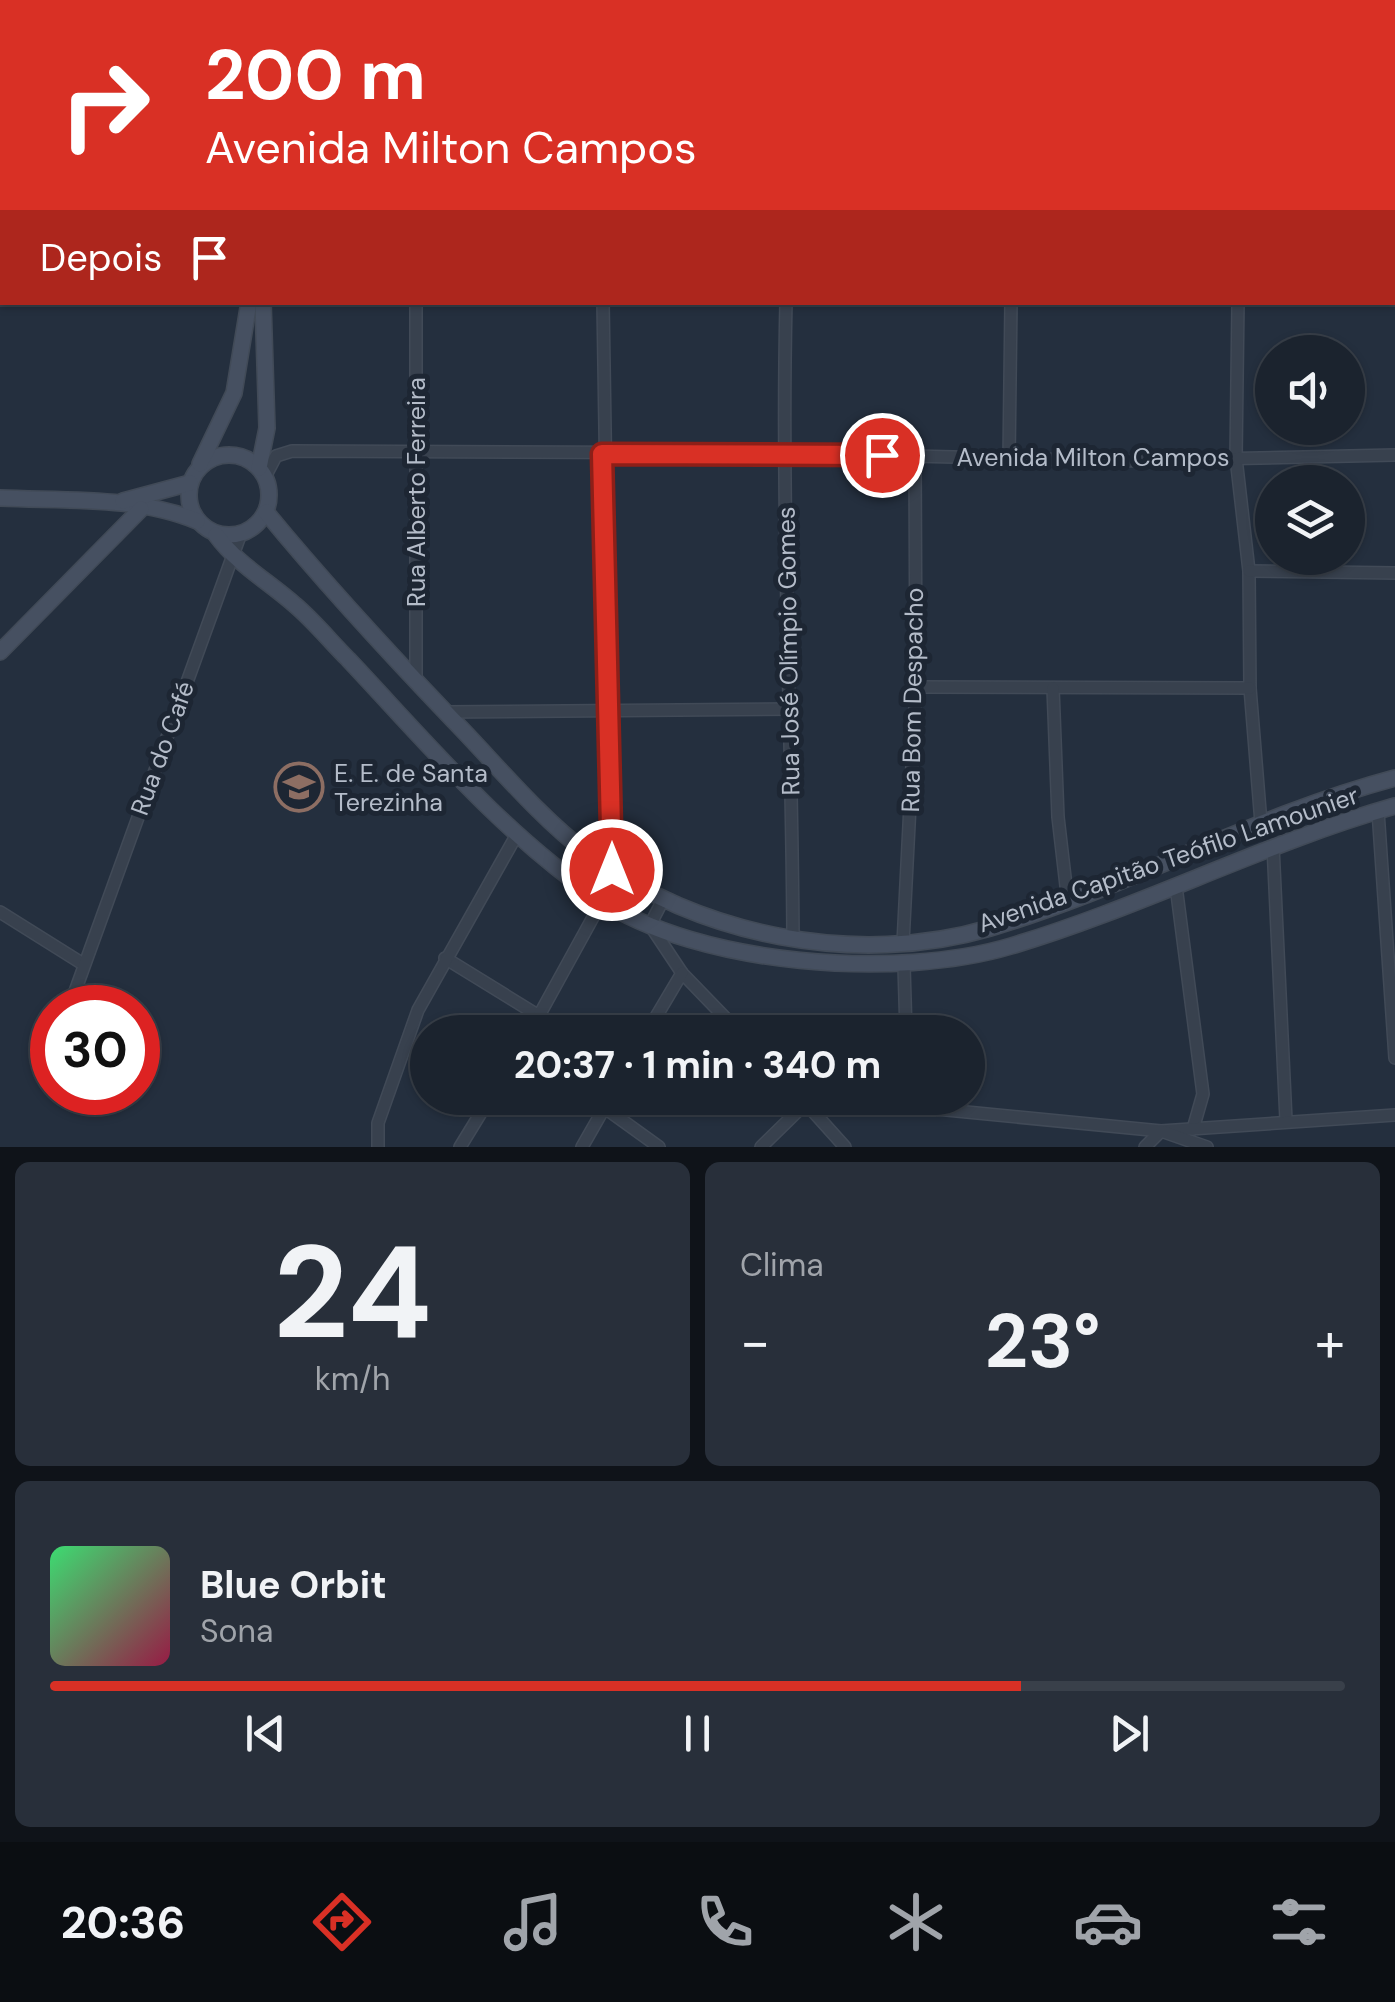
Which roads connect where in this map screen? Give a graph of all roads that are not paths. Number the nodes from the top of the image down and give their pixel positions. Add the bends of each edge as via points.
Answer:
1 (249, 305) edge
2 (263, 305) edge
3 (416, 305) edge
4 (603, 305) edge
5 (786, 305) edge
6 (1012, 305) edge
7 (1238, 305) edge
8 (783, 453) junction
9 (417, 454) junction
10 (602, 454) junction
11 (1395, 455) edge
12 (915, 456) junction
13 (1236, 458) junction
14 (1009, 460) junction
15 (262, 472) junction
16 (194, 476) junction
17 (0, 498) edge
18 (114, 503) junction
19 (141, 509) junction
20 (266, 512) junction
21 (197, 521) junction
22 (241, 533) junction
23 (216, 536) junction
24 (234, 559) junction
25 (1250, 571) junction
26 (1395, 573) edge
27 (0, 652) edge
28 (416, 682) junction
29 (916, 687) junction
30 (1054, 688) junction
31 (1250, 688) junction
32 (611, 709) junction
33 (792, 709) junction
34 (446, 712) junction
35 (1395, 778) edge
36 (1342, 792) junction
37 (1395, 806) edge
38 (1378, 811) junction
39 (1353, 820) junction
40 (1261, 823) junction
41 (516, 836) junction
42 (1273, 846) junction
43 (612, 870) junction
44 (1176, 886) junction
45 (664, 898) junction
46 (602, 901) junction
47 (1068, 903) junction
48 (0, 912) edge
49 (650, 925) junction
50 (793, 938) junction
51 (903, 943) junction
52 (446, 958) junction
53 (84, 964) junction
54 (904, 966) junction
55 (682, 973) junction
56 (76, 985) edge
57 (534, 1015) edge
58 (541, 1015) edge
59 (657, 1015) edge
60 (722, 1015) edge
61 (905, 1015) edge
62 (1395, 1058) edge
63 (985, 1109) edge
64 (480, 1115) edge
65 (601, 1115) edge
66 (622, 1115) edge
67 (790, 1115) edge
68 (816, 1115) edge
69 (1395, 1115) edge
70 (1286, 1120) junction
71 (1193, 1129) junction
72 (1161, 1131) junction
73 (378, 1147) edge
74 (460, 1147) edge
75 (582, 1147) edge
76 (659, 1147) edge
77 (761, 1147) edge
78 (845, 1147) edge
79 (1146, 1147) edge
80 (1207, 1147) edge

1 - 16 main road via 234,394
2 - 15 main road
3 - 9 street, Rua Alberto Ferreira
4 - 10 street
5 - 8 street, Rua José Olímpio Gomes
6 - 14 street
7 - 13 street
8 - 10 street, Avenida Milton Campos
8 - 12 street, Avenida Milton Campos
8 - 33 street, Rua José Olímpio Gomes
9 - 10 street, Avenida Milton Campos
9 - 15 street, Avenida Milton Campos via 292,451 276,456
9 - 28 street, Rua Alberto Ferreira
10 - 32 street
11 - 13 street, Avenida Milton Campos
12 - 14 street, Avenida Milton Campos
12 - 29 street, Rua Bom Despacho
13 - 14 street, Avenida Milton Campos
13 - 25 street
15 - 16 main road via 235,455 221,455
15 - 20 main road
16 - 18 main road
16 - 21 main road via 190,510
17 - 18 main road
18 - 19 main road
19 - 21 main road
19 - 27 main road
20 - 22 main road
20 - 28 main road, Avenida Capitão Teófilo Lamounier
21 - 23 main road
22 - 23 main road
22 - 24 street, Rua do Café
23 - 24 main road, Avenida Capitão Teófilo Lamounier
24 - 41 main road, Avenida Capitão Teófilo Lamounier via 296,605
24 - 53 street, Rua do Café
25 - 26 street
25 - 31 street
28 - 34 main road, Avenida Capitão Teófilo Lamounier
29 - 30 street
29 - 51 street, Rua Bom Despacho
30 - 31 street
30 - 47 street
31 - 40 street
32 - 33 street
32 - 34 street
32 - 43 street
33 - 50 street, Rua José Olímpio Gomes
34 - 43 main road, Avenida Capitão Teófilo Lamounier via 567,837
35 - 36 main road, Avenida Capitão Teófilo Lamounier
36 - 39 main road
36 - 40 main road, Avenida Capitão Teófilo Lamounier
37 - 38 main road, Avenida Capitão Teófilo Lamounier
38 - 39 main road, Avenida Capitão Teófilo Lamounier
38 - 62 street
39 - 42 main road, Avenida Capitão Teófilo Lamounier
40 - 47 main road, Avenida Capitão Teófilo Lamounier
41 - 46 main road, Avenida Capitão Teófilo Lamounier
41 - 52 street
42 - 44 main road, Avenida Capitão Teófilo Lamounier
42 - 70 street
43 - 45 main road, Avenida Capitão Teófilo Lamounier
44 - 54 main road, Avenida Capitão Teófilo Lamounier via 1008,947
44 - 71 street via 1202,1094
45 - 49 street
45 - 50 main road, Avenida Capitão Teófilo Lamounier
46 - 49 main road, Avenida Capitão Teófilo Lamounier
46 - 58 street
47 - 51 main road, Avenida Capitão Teófilo Lamounier via 986,929
48 - 53 street
49 - 54 main road, Avenida Capitão Teófilo Lamounier via 809,963
49 - 55 street
50 - 51 main road, Avenida Capitão Teófilo Lamounier
52 - 57 street
52 - 73 street via 418,1010 378,1124
53 - 56 street, Rua do Café
54 - 61 street
55 - 59 street
55 - 60 street
63 - 72 street
64 - 74 street
65 - 75 street
66 - 76 street
67 - 77 street
68 - 78 street
69 - 70 street
70 - 71 street
71 - 72 street
72 - 79 street
72 - 80 street

